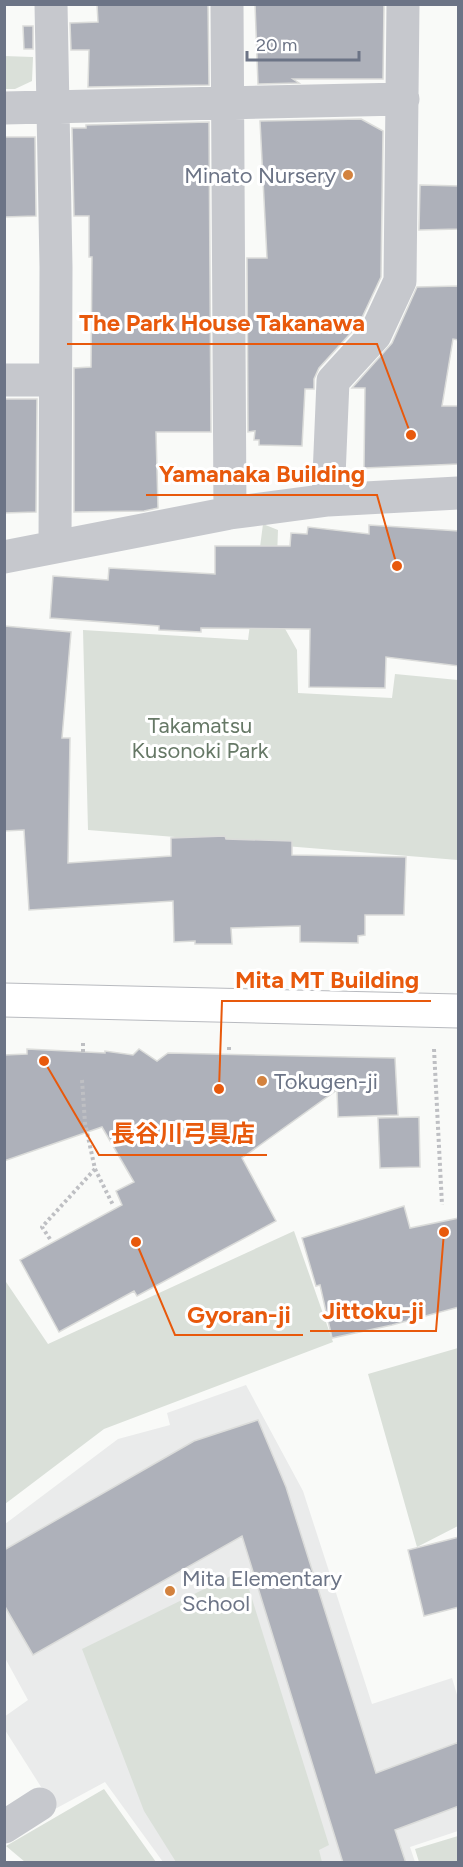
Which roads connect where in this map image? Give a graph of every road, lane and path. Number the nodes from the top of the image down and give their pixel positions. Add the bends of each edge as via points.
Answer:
1 (51, 4) edge
2 (226, 4) edge
3 (403, 4) edge
4 (403, 99) junction
5 (228, 103) junction
6 (4, 108) edge
7 (52, 108) junction
8 (4, 380) edge
9 (55, 380) junction
10 (459, 493) edge
11 (328, 500) junction
12 (230, 513) junction
13 (55, 547) junction
14 (4, 557) edge
15 (4, 1000) edge
16 (459, 1011) edge
17 (83, 1042) dead end
18 (229, 1047) dead end
19 (434, 1049) dead end
20 (83, 1052) dead end
21 (229, 1053) dead end
22 (82, 1080) dead end
23 (95, 1169) junction
24 (442, 1204) dead end
25 (113, 1205) dead end
26 (50, 1239) dead end
27 (40, 1804) dead end
28 (4, 1827) edge

1 - 7 street
2 - 5 street
3 - 4 street
4 - 5 street
4 - 11 street via 400,281 375,335 333,381
5 - 7 street
5 - 12 street
6 - 7 street
7 - 9 street
8 - 9 street
9 - 13 street
10 - 11 street
11 - 12 street
12 - 13 street
13 - 14 street
15 - 16 main road
17 - 20 path
18 - 21 path
19 - 24 path
22 - 23 path via 85,1123
23 - 25 path
23 - 26 path via 42,1227
27 - 28 street

